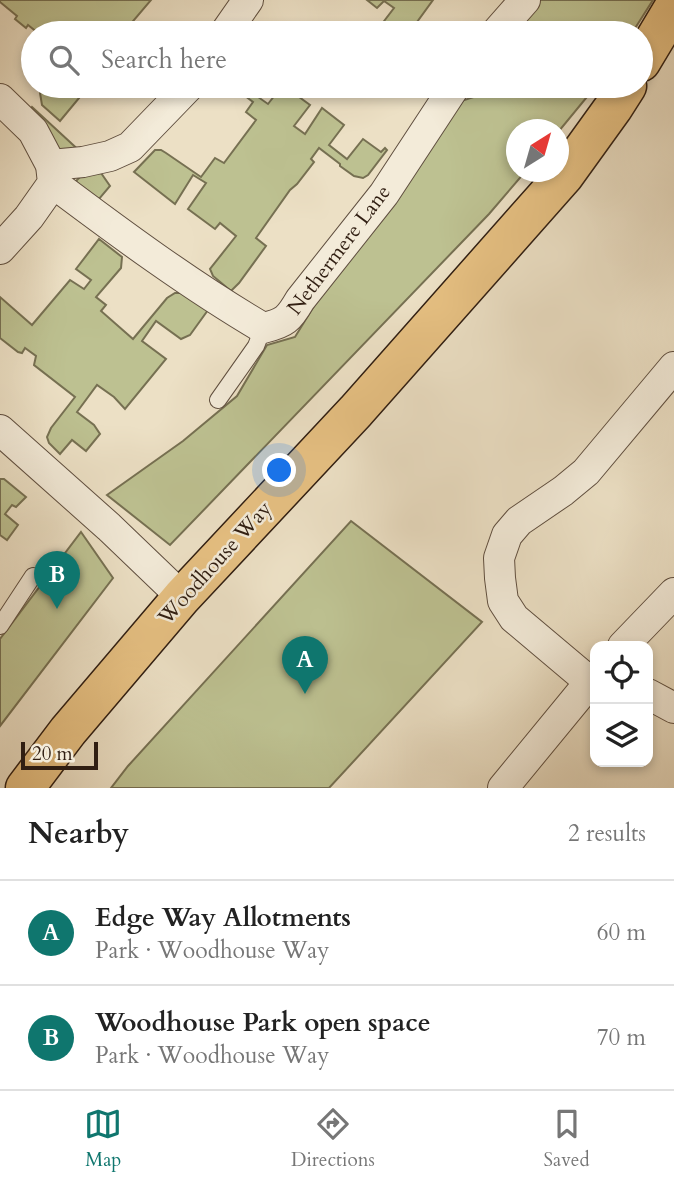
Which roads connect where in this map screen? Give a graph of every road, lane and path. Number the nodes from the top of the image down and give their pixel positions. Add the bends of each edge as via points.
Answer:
1 (248, 0) edge
2 (525, 0) edge
3 (674, 7) edge
4 (233, 21) edge
5 (507, 21) edge
6 (653, 42) edge
7 (177, 98) edge
8 (446, 98) edge
9 (619, 98) edge
10 (0, 99) edge
11 (52, 174) junction
12 (0, 249) edge
13 (263, 328) junction
14 (674, 367) edge
15 (218, 400) dead end
16 (0, 430) edge
17 (33, 576) dead end
18 (674, 593) edge
19 (182, 597) junction
20 (0, 625) edge
21 (628, 641) edge
22 (590, 677) edge
23 (590, 683) edge
24 (653, 697) edge
25 (674, 708) edge
26 (25, 788) edge
27 (503, 788) edge

1 - 4 street
2 - 5 street
3 - 6 main road
7 - 11 street via 130,146
8 - 13 street, Nethermere Lane via 384,194 289,318
9 - 19 main road, Woodhouse Way via 565,176
10 - 11 street via 33,131
11 - 12 street via 29,217
11 - 13 street, Nethermere Lane via 136,246
13 - 15 lane via 256,346
14 - 22 street via 586,472 519,521 507,535 499,558 503,601 514,618
16 - 19 street
17 - 20 lane
18 - 21 street
19 - 26 main road, Woodhouse Way
23 - 27 street
24 - 25 street

